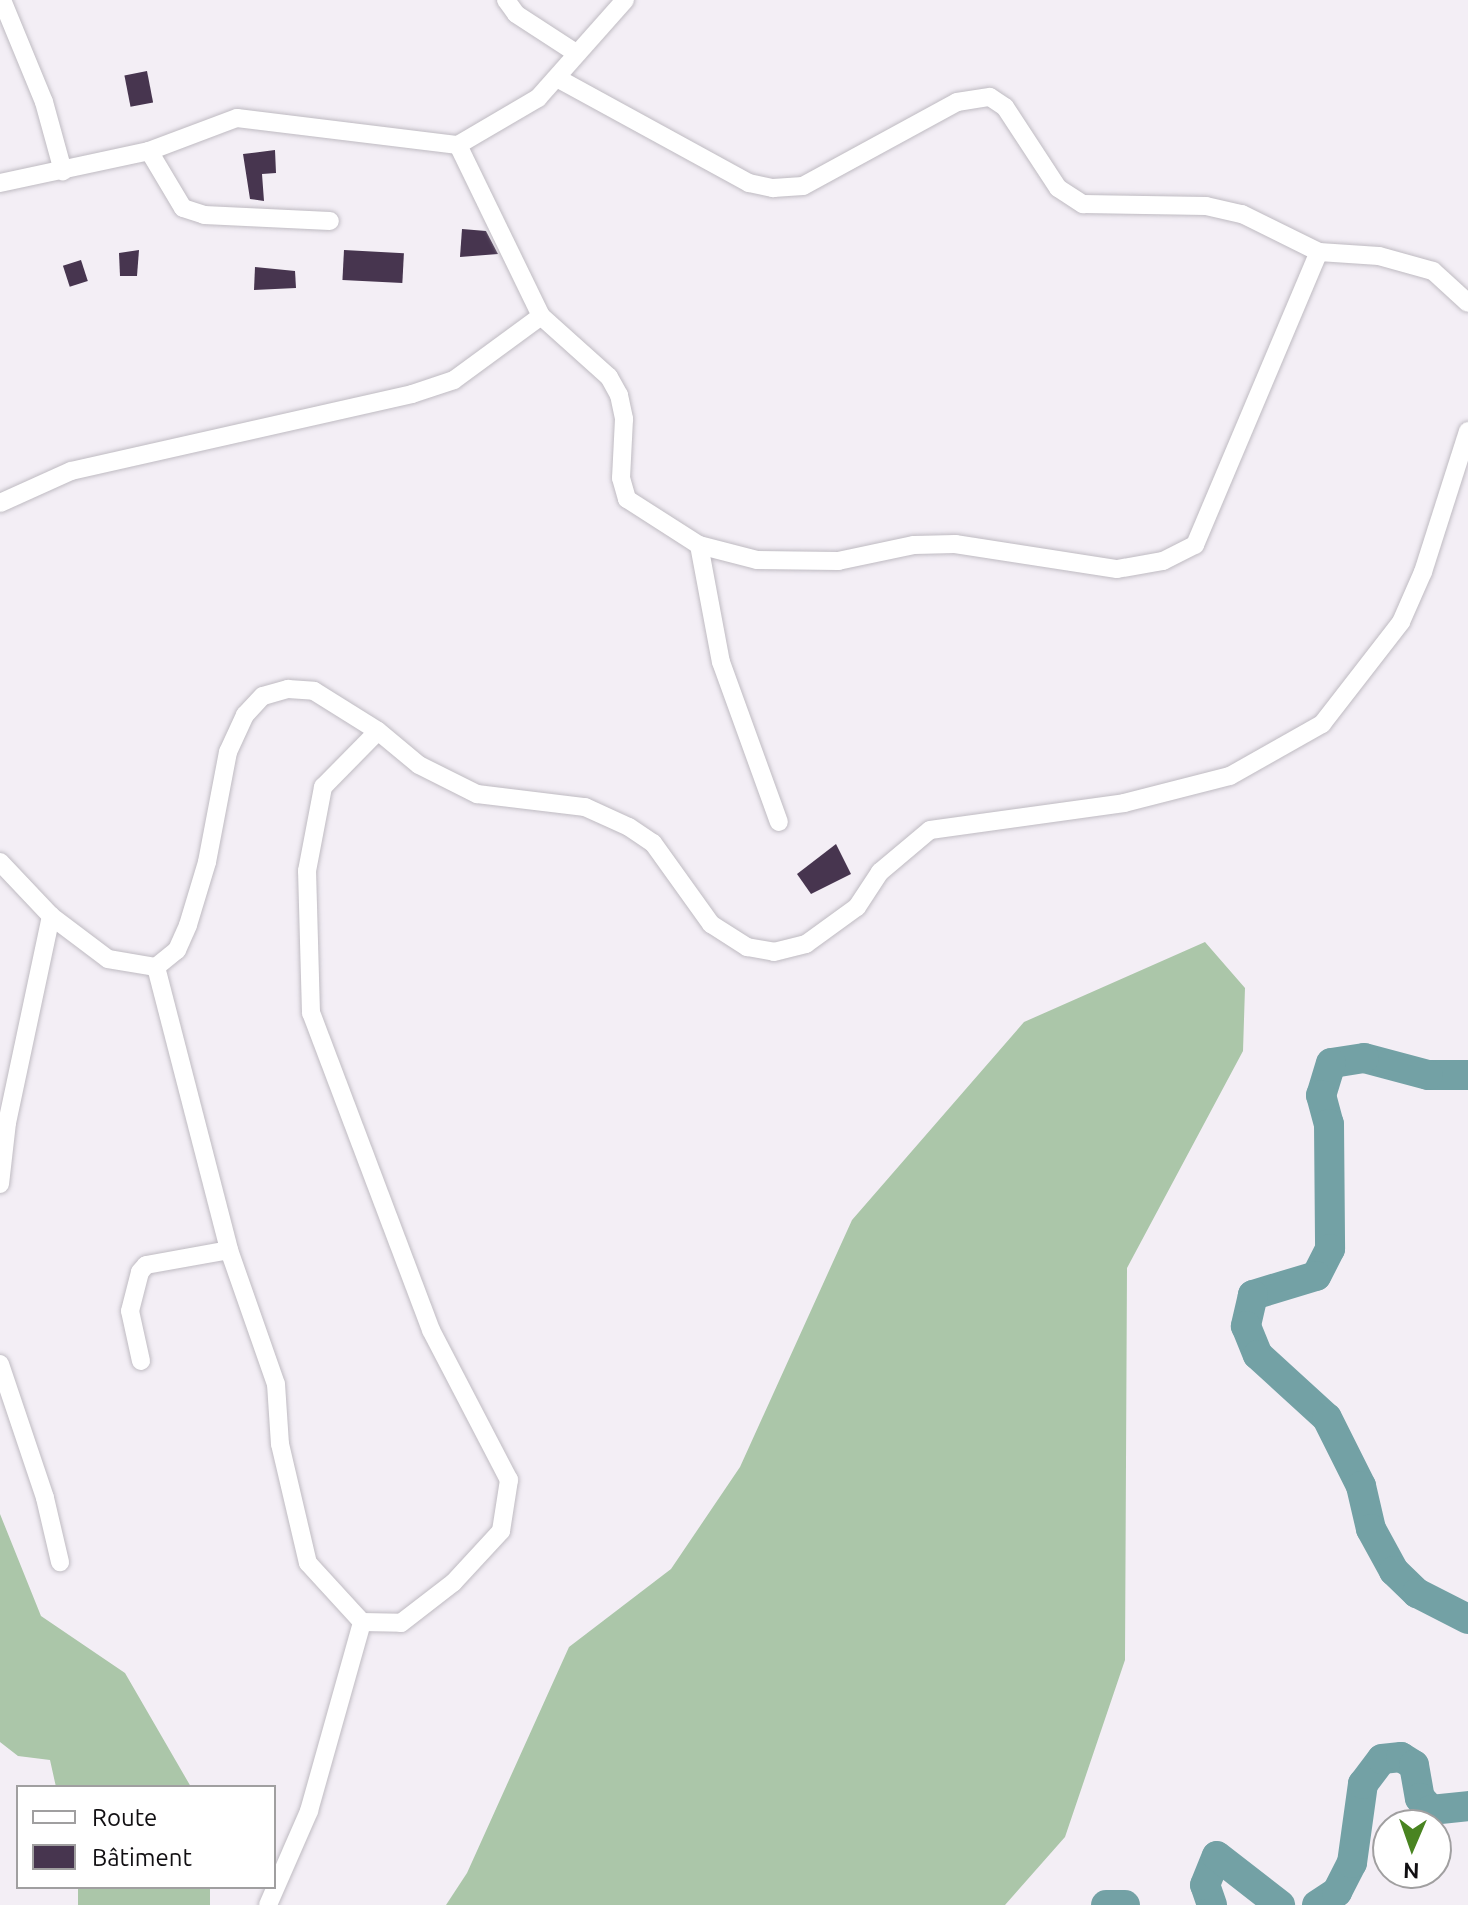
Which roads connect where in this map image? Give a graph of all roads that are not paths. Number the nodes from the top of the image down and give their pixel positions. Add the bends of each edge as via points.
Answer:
1 (2, 0) edge
2 (506, 0) edge
3 (625, 0) edge
4 (576, 53) junction
5 (557, 78) junction
6 (458, 145) junction
7 (149, 151) junction
8 (63, 171) junction
9 (0, 183) edge
10 (330, 221) dead end
11 (1319, 252) junction
12 (1468, 303) edge
13 (541, 316) junction
14 (1468, 431) edge
15 (0, 503) edge
16 (699, 545) junction
17 (378, 731) junction
18 (779, 822) dead end
19 (0, 862) edge
20 (51, 916) junction
21 (156, 967) junction
22 (0, 1184) edge
23 (229, 1250) junction
24 (141, 1361) dead end
25 (0, 1364) edge
26 (60, 1562) dead end
27 (362, 1622) junction
28 (276, 1887) edge

1 - 8 street via 44,102
2 - 4 street via 516,14
3 - 4 street
4 - 5 street
5 - 6 street via 538,98
5 - 11 street via 749,183 773,188 803,186 957,102 990,97 1005,107 1058,188 1083,204 1206,206 1242,214
6 - 7 street via 237,118
6 - 13 street
7 - 8 street
7 - 10 street via 183,208 204,215
8 - 9 street
11 - 12 street via 1379,256 1433,271
11 - 16 street via 1195,545 1163,561 1117,569 955,544 914,545 838,561 757,560
13 - 15 street via 454,380 71,471
13 - 16 street via 609,377 619,395 624,419 621,478 627,499
14 - 17 street via 1423,572 1401,622 1322,724 1230,776 1124,803 930,830 880,872 857,907 806,944 774,952 747,947 711,924 672,865 629,827 585,807 477,794 419,765
16 - 18 street via 721,662
17 - 21 street via 314,691 288,689 263,696 228,752 207,862 188,925 177,950
17 - 27 street via 323,787 307,871 311,1013 431,1330 495,1444 509,1480 501,1531 453,1583 401,1623
19 - 20 street
20 - 21 street via 108,959
20 - 22 street via 7,1123
21 - 23 street
23 - 24 street via 146,1265 140,1272 130,1311
23 - 27 street via 276,1384 280,1444 308,1563
25 - 26 street via 45,1498
27 - 28 street via 309,1811

